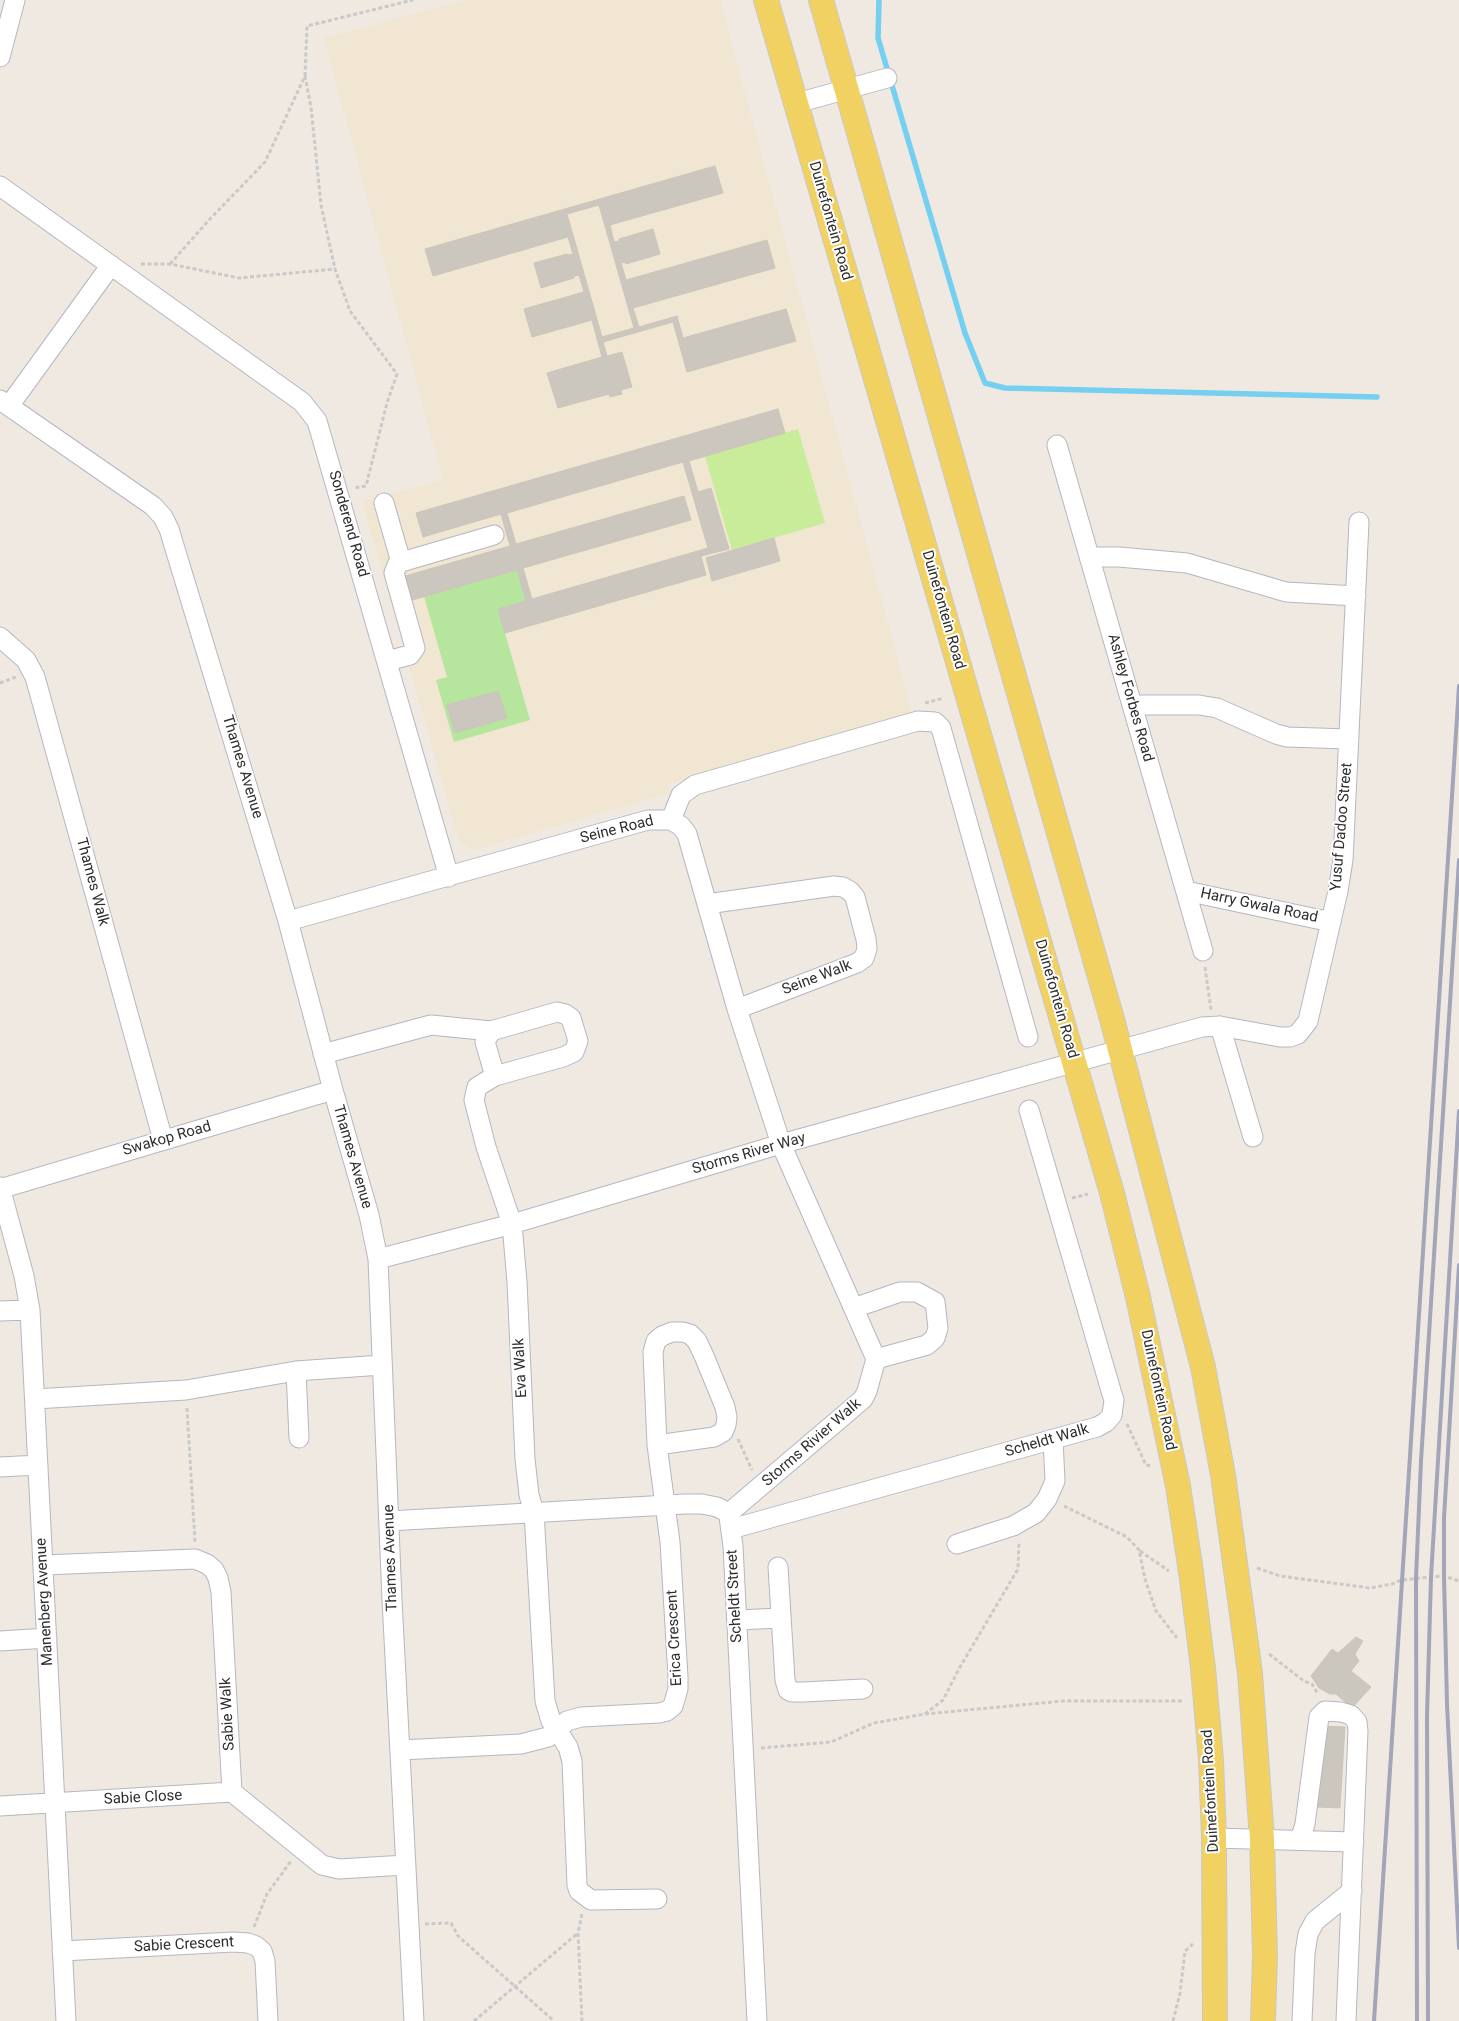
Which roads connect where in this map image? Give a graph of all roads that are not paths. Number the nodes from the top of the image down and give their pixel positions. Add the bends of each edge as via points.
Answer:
1 (15, 0) edge
2 (766, 0) edge
3 (820, 0) edge
4 (0, 57) edge
5 (887, 78) dead end
6 (846, 90) junction
7 (797, 103) junction
8 (0, 186) edge
9 (111, 265) junction
10 (4, 403) edge
11 (1056, 445) dead end
12 (384, 503) dead end
13 (1359, 522) dead end
14 (494, 535) dead end
15 (1089, 557) junction
16 (401, 562) junction
17 (1356, 596) junction
18 (0, 637) edge
19 (387, 661) junction
20 (1132, 704) junction
21 (1349, 739) junction
22 (671, 820) junction
23 (449, 877) junction
24 (1186, 891) junction
25 (707, 904) junction
26 (288, 921) junction
27 (1331, 922) junction
28 (1203, 957) road end
29 (737, 1009) junction
30 (1215, 1020) junction
31 (491, 1031) junction
32 (1028, 1037) dead end
33 (1120, 1050) junction
34 (324, 1054) junction
35 (1074, 1062) junction
36 (495, 1076) junction
37 (333, 1090) junction
38 (1029, 1110) dead end
39 (1253, 1137) dead end
40 (163, 1140) junction
41 (781, 1144) junction
42 (0, 1188) edge
43 (512, 1224) junction
44 (378, 1259) junction
45 (854, 1308) junction
46 (30, 1310) junction
47 (0, 1311) edge
48 (876, 1359) junction
49 (382, 1365) junction
50 (287, 1372) junction
51 (34, 1399) junction
52 (299, 1438) dead end
53 (1053, 1439) junction
54 (657, 1445) junction
55 (38, 1465) junction
56 (0, 1467) edge
57 (666, 1506) junction
58 (534, 1512) junction
59 (389, 1521) junction
60 (730, 1521) junction
61 (958, 1544) dead end
62 (43, 1565) junction
63 (778, 1567) dead end
64 (780, 1618) junction
65 (736, 1620) junction
66 (47, 1638) junction
67 (0, 1640) edge
68 (863, 1689) dead end
69 (556, 1730) junction
70 (400, 1750) junction
71 (232, 1792) junction
72 (54, 1803) junction
73 (0, 1806) edge
74 (1214, 1838) junction
75 (1262, 1838) junction
76 (1300, 1840) junction
77 (1354, 1842) junction
78 (406, 1865) junction
79 (1352, 1891) junction
80 (657, 1899) dead end
81 (62, 1952) junction
82 (66, 2021) edge
83 (268, 2021) edge
84 (414, 2021) edge
85 (757, 2021) edge
86 (1215, 2021) edge
87 (1263, 2021) edge
88 (1302, 2021) edge
89 (1346, 2021) edge

1 - 4 street
2 - 7 main road, Duinefontein Road
3 - 6 main road
5 - 6 street
6 - 7 street
6 - 33 main road
7 - 35 main road, Duinefontein Road
8 - 9 street, Sonderend Road
9 - 10 street
9 - 19 street, Sonderend Road via 302,402 311,412 319,426
10 - 26 street, Thames Avenue via 163,516
11 - 15 street, Ashley Forbes Road
12 - 16 street
13 - 17 street, Yusuf Dadoo Street
14 - 16 street
15 - 17 street via 1187,562 1286,592
15 - 20 street, Ashley Forbes Road
16 - 19 street via 395,566 394,573 415,648 410,654
17 - 21 street, Yusuf Dadoo Street
18 - 40 street, Thames Walk via 26,660 34,677
19 - 23 street, Sonderend Road
20 - 21 street via 1218,708 1282,736
20 - 24 street, Ashley Forbes Road
21 - 27 street, Yusuf Dadoo Street via 1342,860
22 - 23 street, Seine Road via 648,820
22 - 25 street, Seine Road via 687,834
22 - 32 street via 681,795 695,785 918,721 935,722 941,728
23 - 26 street, Seine Road
24 - 27 street, Harry Gwala Road
24 - 28 street, Ashley Forbes Road
25 - 29 street, Seine Road
25 - 29 street, Seine Walk via 834,886 843,887 855,897 866,939 864,958
26 - 34 street, Thames Avenue
27 - 30 street, Yusuf Dadoo Street via 1308,1021 1298,1034 1280,1037
29 - 41 street, Seine Road
30 - 33 street, Yusuf Dadoo Street via 1202,1027
30 - 39 street
31 - 34 street via 431,1025
31 - 36 street via 485,1042
31 - 36 street via 557,1012 571,1018 578,1042 574,1052 563,1057
33 - 35 street, Storms River Way
33 - 75 main road via 1186,1298 1218,1445 1250,1673
34 - 37 street, Thames Avenue
35 - 41 street, Storms River Way
35 - 74 main road, Duinefontein Road via 1136,1287 1178,1486 1203,1668
36 - 43 street via 477,1088 474,1100
37 - 40 street, Swakop Road
37 - 44 street, Thames Avenue via 369,1215
38 - 53 street, Scheldt Walk via 1114,1400 1112,1415 1106,1422
40 - 42 street, Swakop Road
41 - 43 street, Storms River Way
41 - 45 street
42 - 46 street, Manenberg Avenue
43 - 44 street, Storms River Way
43 - 58 street, Eva Walk via 525,1459
44 - 49 street, Thames Avenue
45 - 48 street
45 - 48 street via 900,1292 917,1292 935,1302 938,1328 935,1338 927,1345
46 - 47 street
46 - 51 street, Manenberg Avenue
48 - 60 street, Storms Rivier Walk via 863,1399
49 - 50 street
49 - 59 street, Thames Avenue
50 - 51 street via 186,1390
50 - 52 street
51 - 55 street, Manenberg Avenue
53 - 60 street, Scheldt Walk
53 - 61 street via 1055,1481 1048,1499 1036,1513 1013,1526
54 - 54 street via 714,1437 723,1432 726,1425 725,1407 697,1341 690,1334 672,1332 656,1341 653,1352
54 - 57 street
55 - 56 street
55 - 62 street, Manenberg Avenue
57 - 58 street
57 - 60 street via 702,1504 717,1507
57 - 69 street, Erica Crescent via 678,1677 676,1700 668,1711 581,1717 567,1721
58 - 59 street
58 - 69 street via 545,1701
59 - 70 street, Thames Avenue
60 - 65 street, Scheldt Street
62 - 66 street, Manenberg Avenue
62 - 71 street, Sabie Walk via 195,1559 214,1570 221,1592
63 - 64 street
64 - 65 street
64 - 68 street via 788,1690
65 - 85 street, Scheldt Street
66 - 67 street
66 - 72 street, Manenberg Avenue
69 - 70 street via 548,1737 521,1744
69 - 80 street via 568,1747 572,1761 577,1885 580,1891 591,1900 600,1901
70 - 78 street, Thames Avenue
71 - 72 street, Sabie Close
71 - 78 street via 300,1849 329,1868
72 - 73 street, Sabie Close
72 - 81 street, Manenberg Avenue
74 - 75 street
74 - 86 main road, Duinefontein Road
75 - 76 street
75 - 87 main road
76 - 77 street
76 - 77 street via 1305,1824 1316,1725 1319,1716 1332,1710 1351,1715 1357,1722
77 - 79 street
78 - 84 street, Thames Avenue
79 - 88 street via 1315,1921 1308,1934
79 - 89 street
81 - 82 street, Manenberg Avenue
81 - 83 street, Sabie Crescent via 248,1943 262,1952 265,1961

